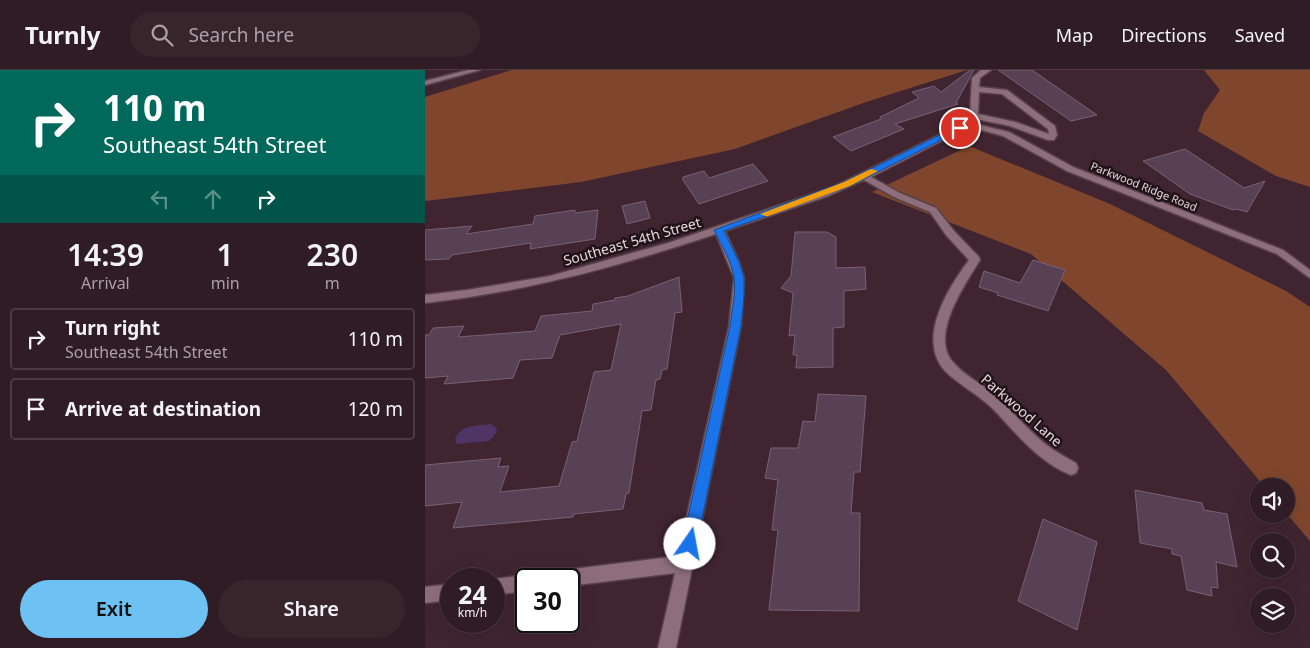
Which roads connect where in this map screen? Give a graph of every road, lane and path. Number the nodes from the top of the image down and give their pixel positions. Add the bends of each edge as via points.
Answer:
1 (477, 70) edge
2 (987, 70) edge
3 (425, 83) edge
4 (976, 88) junction
5 (970, 120) junction
6 (863, 176) junction
7 (719, 230) junction
8 (1310, 276) edge
9 (425, 299) edge
10 (1071, 468) dead end
11 (686, 563) junction
12 (580, 576) edge
13 (440, 593) edge
14 (425, 595) edge
15 (667, 648) edge

1 - 3 street
2 - 4 street via 976,78
4 - 5 street
4 - 5 street via 1004,92 1052,128 1053,135 1051,138 1012,124
5 - 6 street, Southeast 54th Street
5 - 8 lane, Parkwood Ridge Road via 1006,134 1070,169 1280,252
6 - 7 street, Southeast 54th Street
6 - 10 street, Parkwood Lane via 933,210 975,260 964,273 953,296 938,336 939,349 945,362 990,398 1046,453
7 - 9 street, Southeast 54th Street via 609,265 524,285
7 - 11 street via 739,278 738,296 735,326
11 - 12 street
11 - 15 street
13 - 14 street

